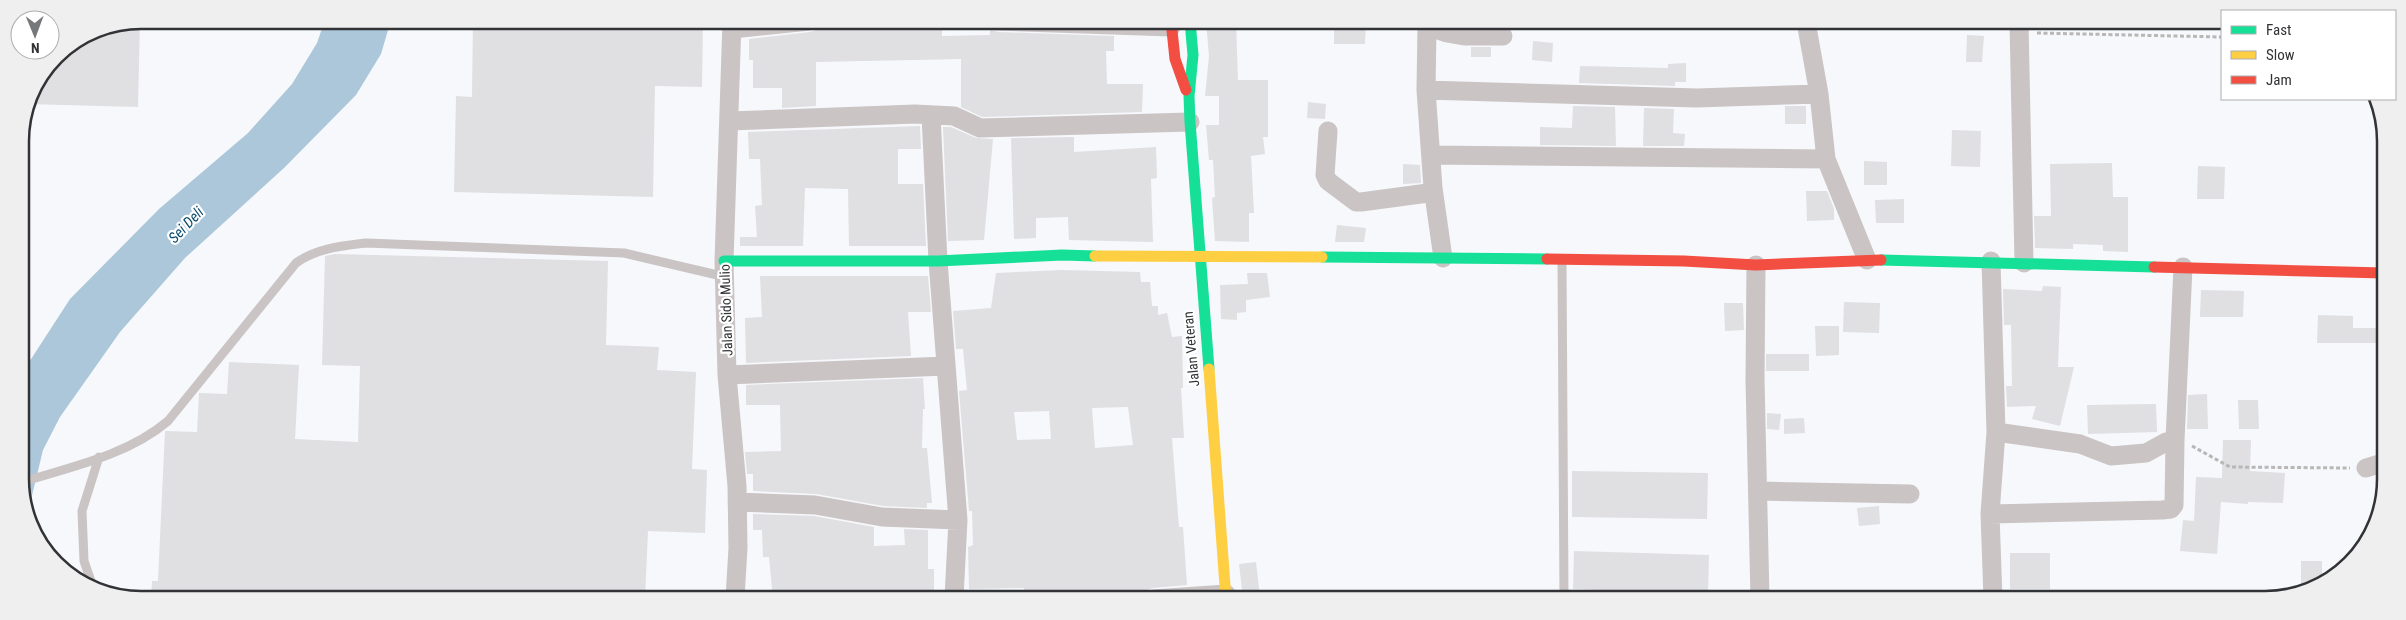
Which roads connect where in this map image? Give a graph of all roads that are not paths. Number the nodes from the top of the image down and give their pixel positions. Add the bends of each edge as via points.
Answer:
1 (732, 29) edge
2 (1171, 29) edge
3 (1191, 29) edge
4 (1427, 29) edge
5 (1442, 29) edge
6 (1807, 29) edge
7 (2019, 29) edge
8 (1503, 36) dead end
9 (1426, 90) junction
10 (1819, 94) junction
11 (1188, 96) junction
12 (931, 115) junction
13 (730, 121) junction
14 (1190, 122) junction
15 (1328, 131) dead end
16 (1432, 155) junction
17 (1826, 159) junction
18 (1433, 188) junction
19 (1199, 258) junction
20 (1443, 258) junction
21 (938, 260) junction
22 (1562, 260) junction
23 (1867, 260) junction
24 (1991, 261) junction
25 (2024, 263) junction
26 (1756, 264) junction
27 (2183, 267) junction
28 (725, 269) junction
29 (2377, 273) edge
30 (946, 366) junction
31 (728, 375) junction
32 (1996, 432) junction
33 (2175, 440) junction
34 (99, 457) junction
35 (29, 480) edge
36 (1758, 491) junction
37 (1910, 494) dead end
38 (737, 502) junction
39 (1990, 514) junction
40 (958, 520) junction
41 (90, 580) edge
42 (735, 591) edge
43 (954, 591) edge
44 (1226, 591) edge
45 (1564, 591) edge
46 (1760, 591) edge
47 (1993, 591) edge

1 - 13 street, Jalan Sido Mulio
2 - 11 street, Jalan Veteran via 1174,60
3 - 11 street, Jalan Veteran via 1193,55
4 - 9 street
5 - 8 street via 1456,34
6 - 10 street
7 - 25 street
9 - 10 street via 1698,98
9 - 16 street
10 - 17 street
11 - 14 street, Jalan Veteran
12 - 13 street
12 - 14 street via 954,116 980,128
12 - 21 street
13 - 28 street, Jalan Sido Mulio
14 - 19 street, Jalan Veteran
15 - 18 street via 1325,174 1328,181 1356,202 1428,194
16 - 17 street
16 - 18 street
17 - 23 street
18 - 20 street
19 - 20 street
19 - 21 street via 1062,255
19 - 44 street, Jalan Veteran
20 - 22 street
21 - 28 street
21 - 30 street
22 - 26 street
22 - 45 lane
23 - 24 street
23 - 26 street
24 - 25 street
24 - 32 street
25 - 27 street
26 - 36 street
27 - 29 street
27 - 33 street
28 - 31 street, Jalan Sido Mulio
28 - 34 lane via 624,253 366,243 309,254 296,263 168,421 137,442
30 - 31 street
30 - 40 street
31 - 38 street, Jalan Sido Mulio
32 - 33 street via 2080,444 2112,456 2146,453
32 - 39 street
33 - 39 street via 2174,505 2171,509
34 - 35 lane
34 - 41 lane via 82,511 84,561
36 - 37 street
36 - 46 street
38 - 40 street via 815,505 882,517
38 - 42 street, Jalan Sido Mulio
39 - 47 street
40 - 43 street

